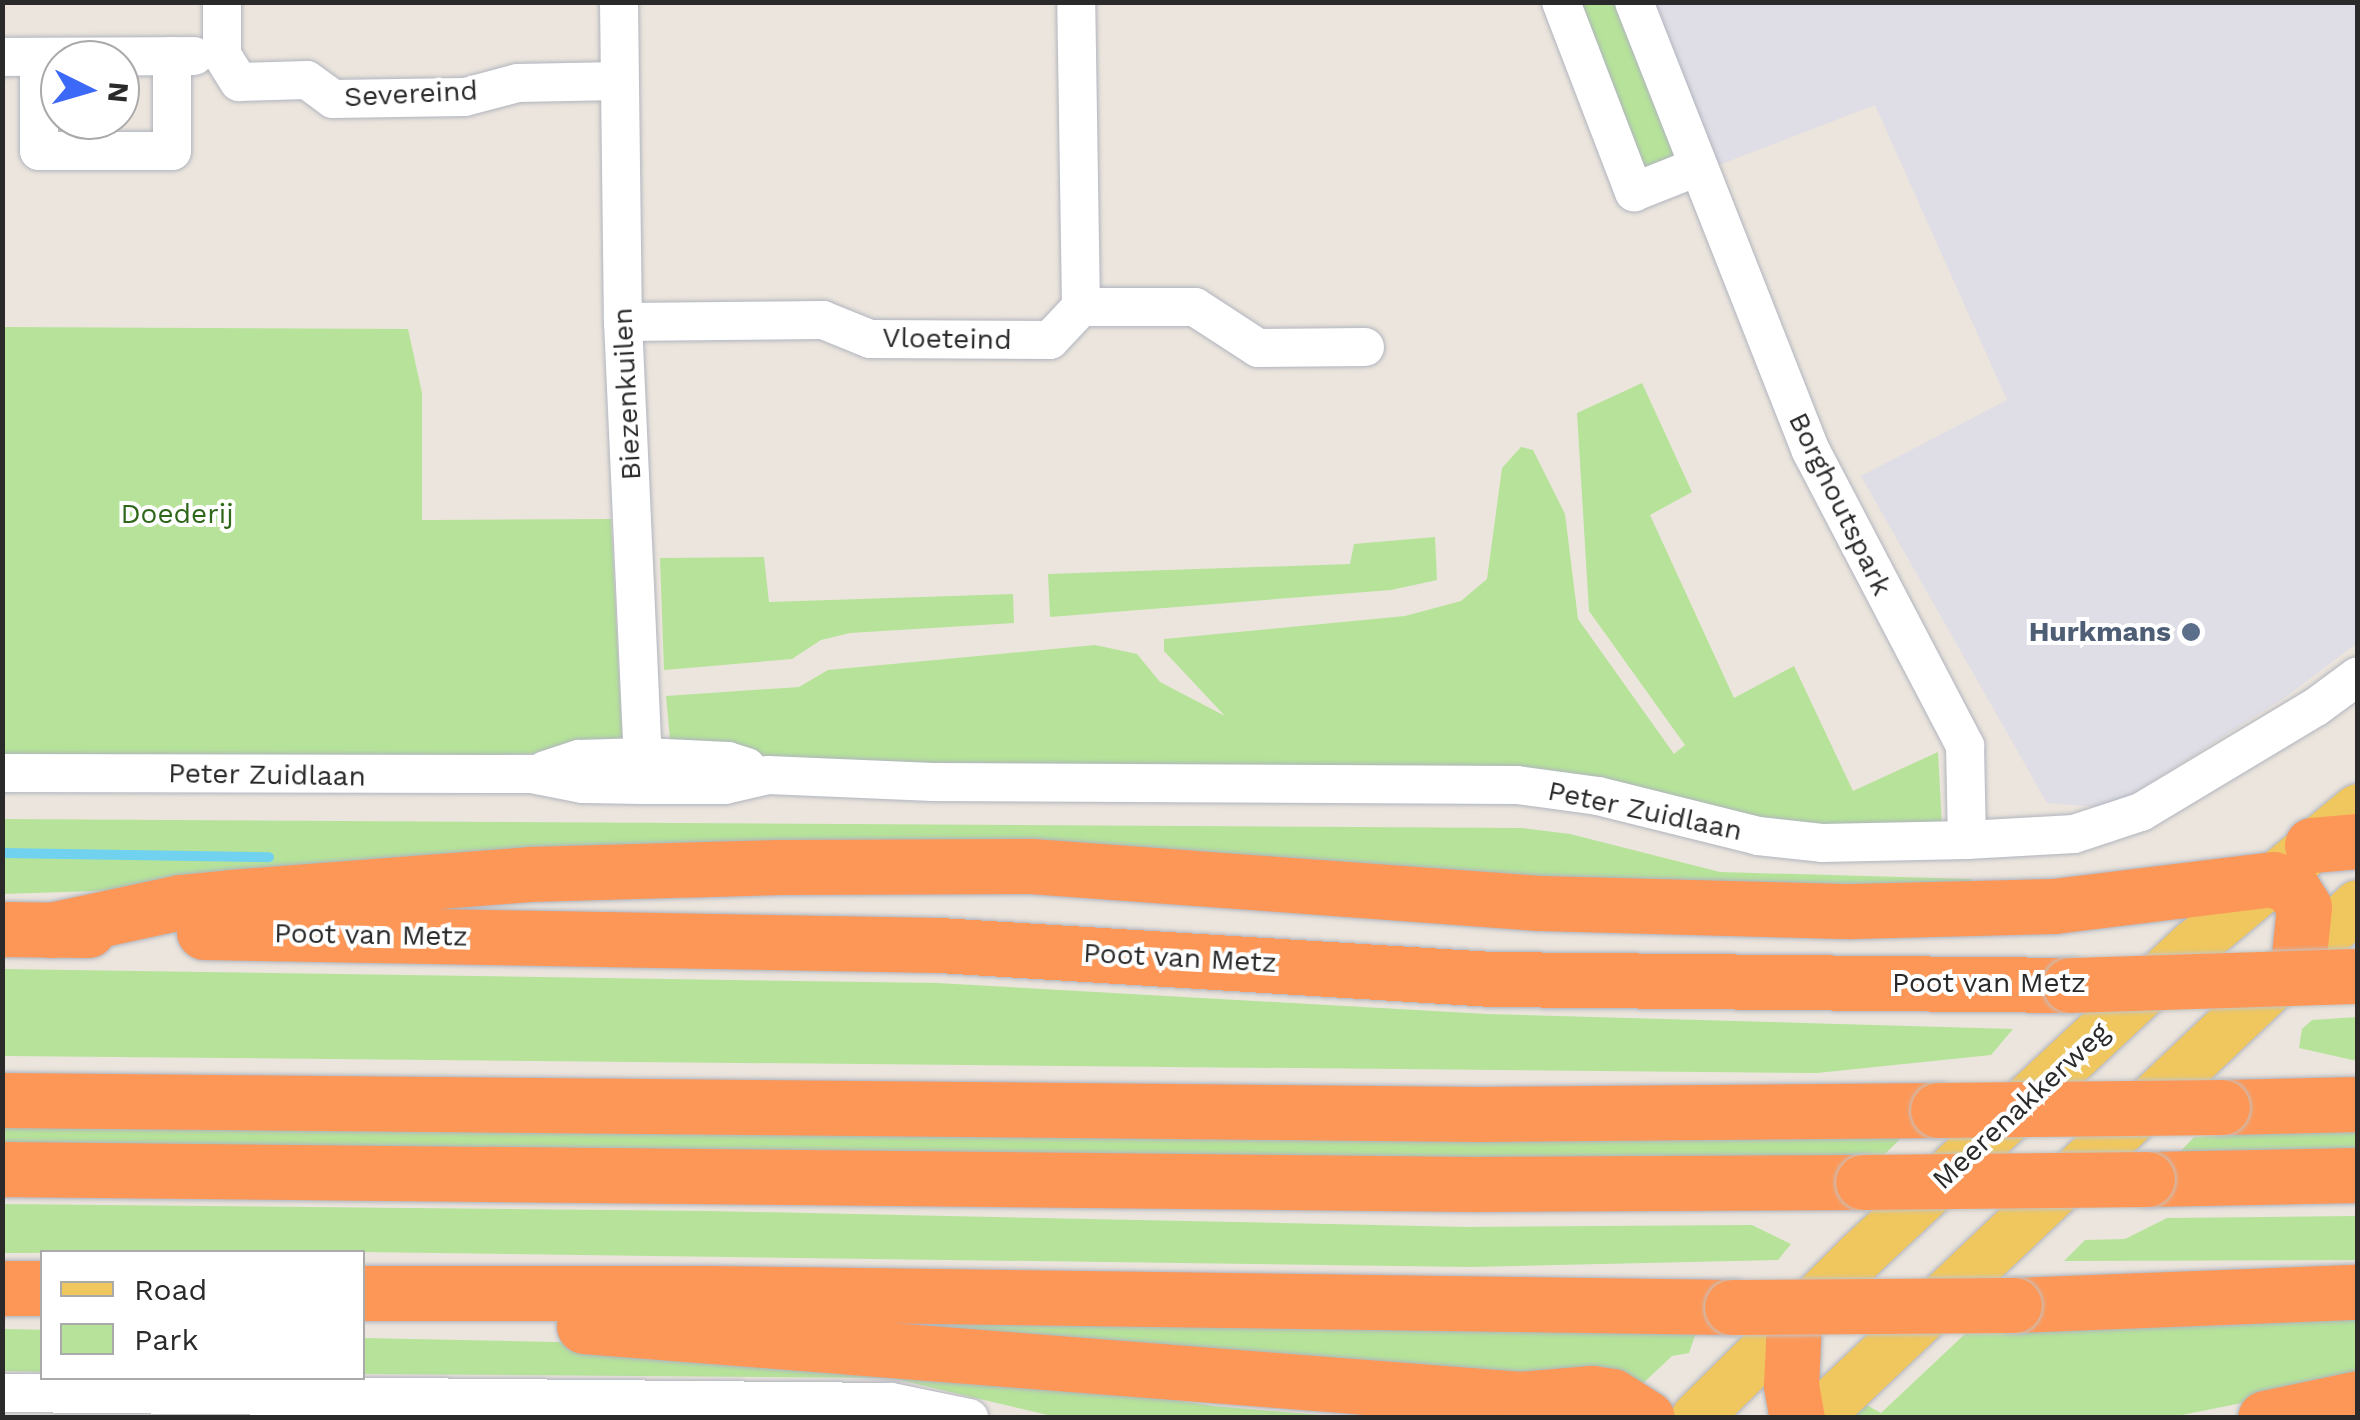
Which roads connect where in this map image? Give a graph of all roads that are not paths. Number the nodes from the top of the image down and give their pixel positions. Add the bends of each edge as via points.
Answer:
1 (222, 2) edge
2 (619, 2) edge
3 (1076, 2) edge
4 (1560, 2) edge
5 (1634, 2) edge
6 (222, 55) junction
7 (172, 56) junction
8 (21, 57) edge
9 (619, 81) junction
10 (1697, 167) junction
11 (1081, 308) junction
12 (623, 322) junction
13 (1365, 347) dead end
14 (2358, 676) edge
15 (644, 771) junction
16 (2, 773) edge
17 (2358, 808) edge
18 (1968, 840) junction
19 (2314, 855) edge
20 (2358, 905) edge
21 (27, 929) edge
22 (2298, 965) junction
23 (2358, 976) edge
24 (2, 1100) edge
25 (2358, 1104) edge
26 (2, 1170) edge
27 (2358, 1174) edge
28 (2, 1288) edge
29 (40, 1288) edge
30 (2358, 1292) edge
31 (365, 1294) edge
32 (490, 1296) junction
33 (1794, 1320) junction
34 (2, 1393) edge
35 (2358, 1398) edge
36 (1532, 1408) edge
37 (970, 1418) edge
38 (1647, 1418) edge
39 (1696, 1418) edge
40 (1798, 1418) edge
41 (1816, 1418) edge
42 (2265, 1418) edge

1 - 6 street
2 - 9 street, Biezenkuilen
3 - 11 street
4 - 10 street via 1634,192
5 - 10 street, Borghoutspark
6 - 7 street
6 - 9 street, Severeind via 238,82 307,80 333,100 465,97 518,82
7 - 8 street
7 - 8 street via 172,150 39,150
9 - 12 street, Biezenkuilen
10 - 18 street, Borghoutspark via 1810,451 1964,746
11 - 12 street, Vloeteind via 1050,340 870,339 823,320
11 - 13 street via 1196,307 1258,348
12 - 15 street, Biezenkuilen
14 - 18 street, Peter Zuidlaan via 2141,812 2074,834
15 - 16 street, Peter Zuidlaan via 578,759 532,774
15 - 18 street, Peter Zuidlaan via 728,760 768,775 932,782 1517,785 1598,796 1774,838
17 - 19 main road, Meerenakkerweg
19 - 21 highway via 2054,906 1852,911 1558,904 1031,866 688,869 528,874 180,902
19 - 22 highway via 2292,888 2304,906
19 - 33 main road, Meerenakkerweg via 2194,946
20 - 22 main road
21 - 23 highway, Poot van Metz, bridge via 939,946 1491,979 2070,985
22 - 41 main road
24 - 25 highway, bridge via 1480,1114
26 - 27 highway, bridge via 1475,1184
28 - 29 highway
30 - 32 highway, bridge via 1732,1306
31 - 32 highway
32 - 36 highway via 584,1326
33 - 39 main road, Meerenakkerweg
33 - 40 highway via 1790,1386
34 - 37 street via 891,1402
35 - 42 highway
36 - 38 highway via 1592,1393 1612,1396

